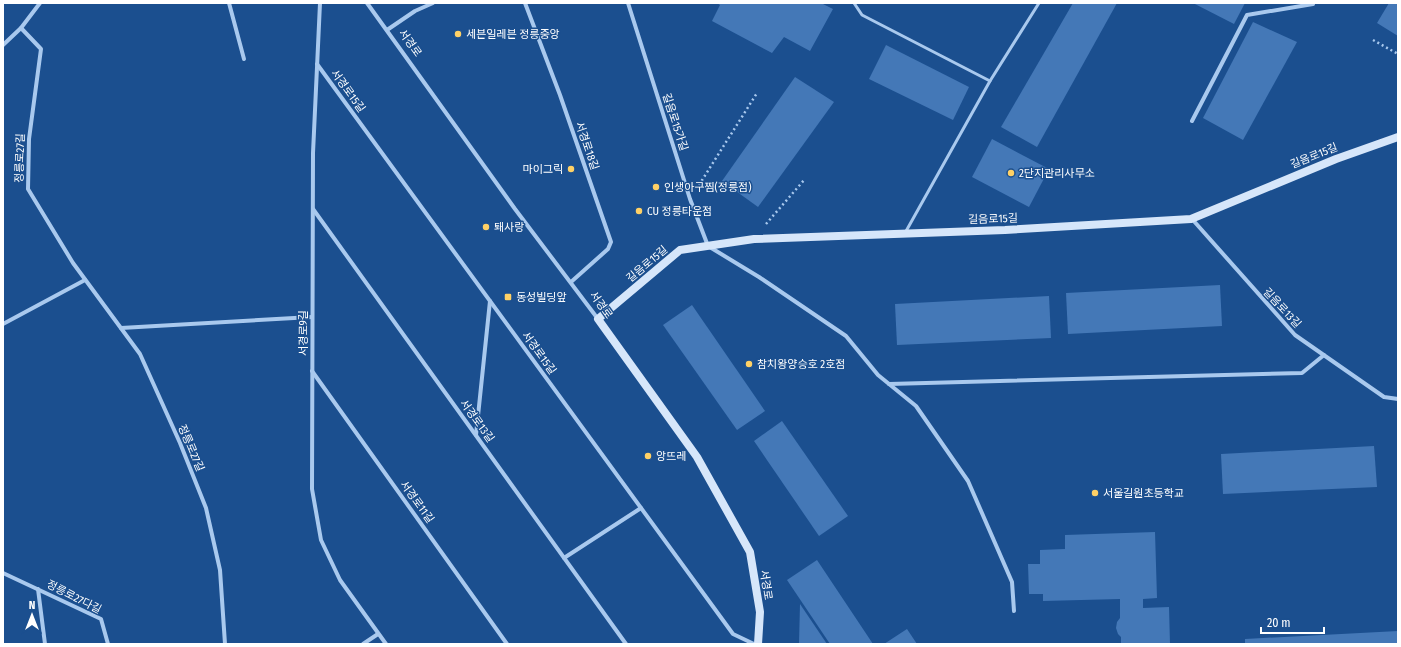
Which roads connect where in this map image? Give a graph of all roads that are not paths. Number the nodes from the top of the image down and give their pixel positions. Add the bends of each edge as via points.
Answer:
1 (40, 3) edge
2 (229, 3) edge
3 (320, 3) edge
4 (367, 3) edge
5 (525, 3) edge
6 (628, 3) edge
7 (854, 3) edge
8 (1039, 3) edge
9 (429, 4) edge
10 (1313, 4) dead end
11 (21, 28) junction
12 (387, 30) junction
13 (3, 46) edge
14 (244, 59) dead end
15 (317, 64) junction
16 (990, 81) junction
17 (1192, 121) dead end
18 (1398, 137) edge
19 (312, 208) junction
20 (1192, 219) junction
21 (905, 233) junction
22 (708, 246) junction
23 (85, 280) junction
24 (570, 282) junction
25 (490, 301) junction
26 (312, 317) junction
27 (598, 319) junction
28 (3, 324) edge
29 (121, 328) junction
30 (1324, 355) junction
31 (312, 370) junction
32 (889, 384) junction
33 (1398, 399) edge
34 (476, 435) junction
35 (641, 508) junction
36 (564, 558) junction
37 (3, 573) edge
38 (38, 589) junction
39 (1014, 611) dead end
40 (378, 634) junction
41 (625, 642) edge
42 (45, 644) edge
43 (108, 644) edge
44 (225, 644) edge
45 (363, 644) edge
46 (386, 644) edge
47 (507, 644) edge
48 (620, 644) edge
49 (754, 644) edge
50 (758, 644) edge

1 - 11 street
2 - 14 street
3 - 15 street, 서경로9길
4 - 12 street, 서경로
5 - 24 street, 서경로18길 via 611,242 608,249
6 - 22 street, 길음로15가길 via 690,199
7 - 16 lane via 862,15
8 - 16 lane
9 - 12 street
10 - 17 street via 1247,15
11 - 13 street
11 - 23 street, 정릉로27길 via 41,49 29,139 28,189
12 - 24 street, 서경로
15 - 19 street, 서경로9길
15 - 25 street, 서경로15길
16 - 21 lane
18 - 20 street, 길음로15길 via 1336,159
19 - 26 street, 서경로9길
19 - 34 street, 서경로13길
20 - 21 street, 길음로15길
20 - 30 street, 길음로13길 via 1295,335
21 - 22 street, 길음로15길 via 754,239
22 - 27 street, 길음로15길 via 680,250
22 - 32 street via 846,336 878,375
23 - 28 street
23 - 29 street, 정릉로27길
24 - 27 street, 서경로
25 - 34 street
25 - 35 street, 서경로15길
26 - 29 street
26 - 31 street, 서경로9길
27 - 50 street, 서경로 via 697,457 750,552 760,612
29 - 44 street, 정릉로27길 via 140,354 206,508 220,570
30 - 32 street via 1302,373
30 - 33 street, 길음로13길 via 1384,397
31 - 40 street, 서경로9길 via 312,489 321,540 340,580
31 - 47 street, 서경로11길
32 - 39 street via 916,406 968,481 1012,582
34 - 36 street, 서경로13길
35 - 36 street
35 - 49 street, 서경로15길 via 734,634
36 - 41 street, 서경로13길
37 - 38 street, 정릉로27다길
38 - 42 street
38 - 43 street, 정릉로27다길 via 101,619
40 - 45 street
40 - 46 street, 서경로9길
41 - 48 street

